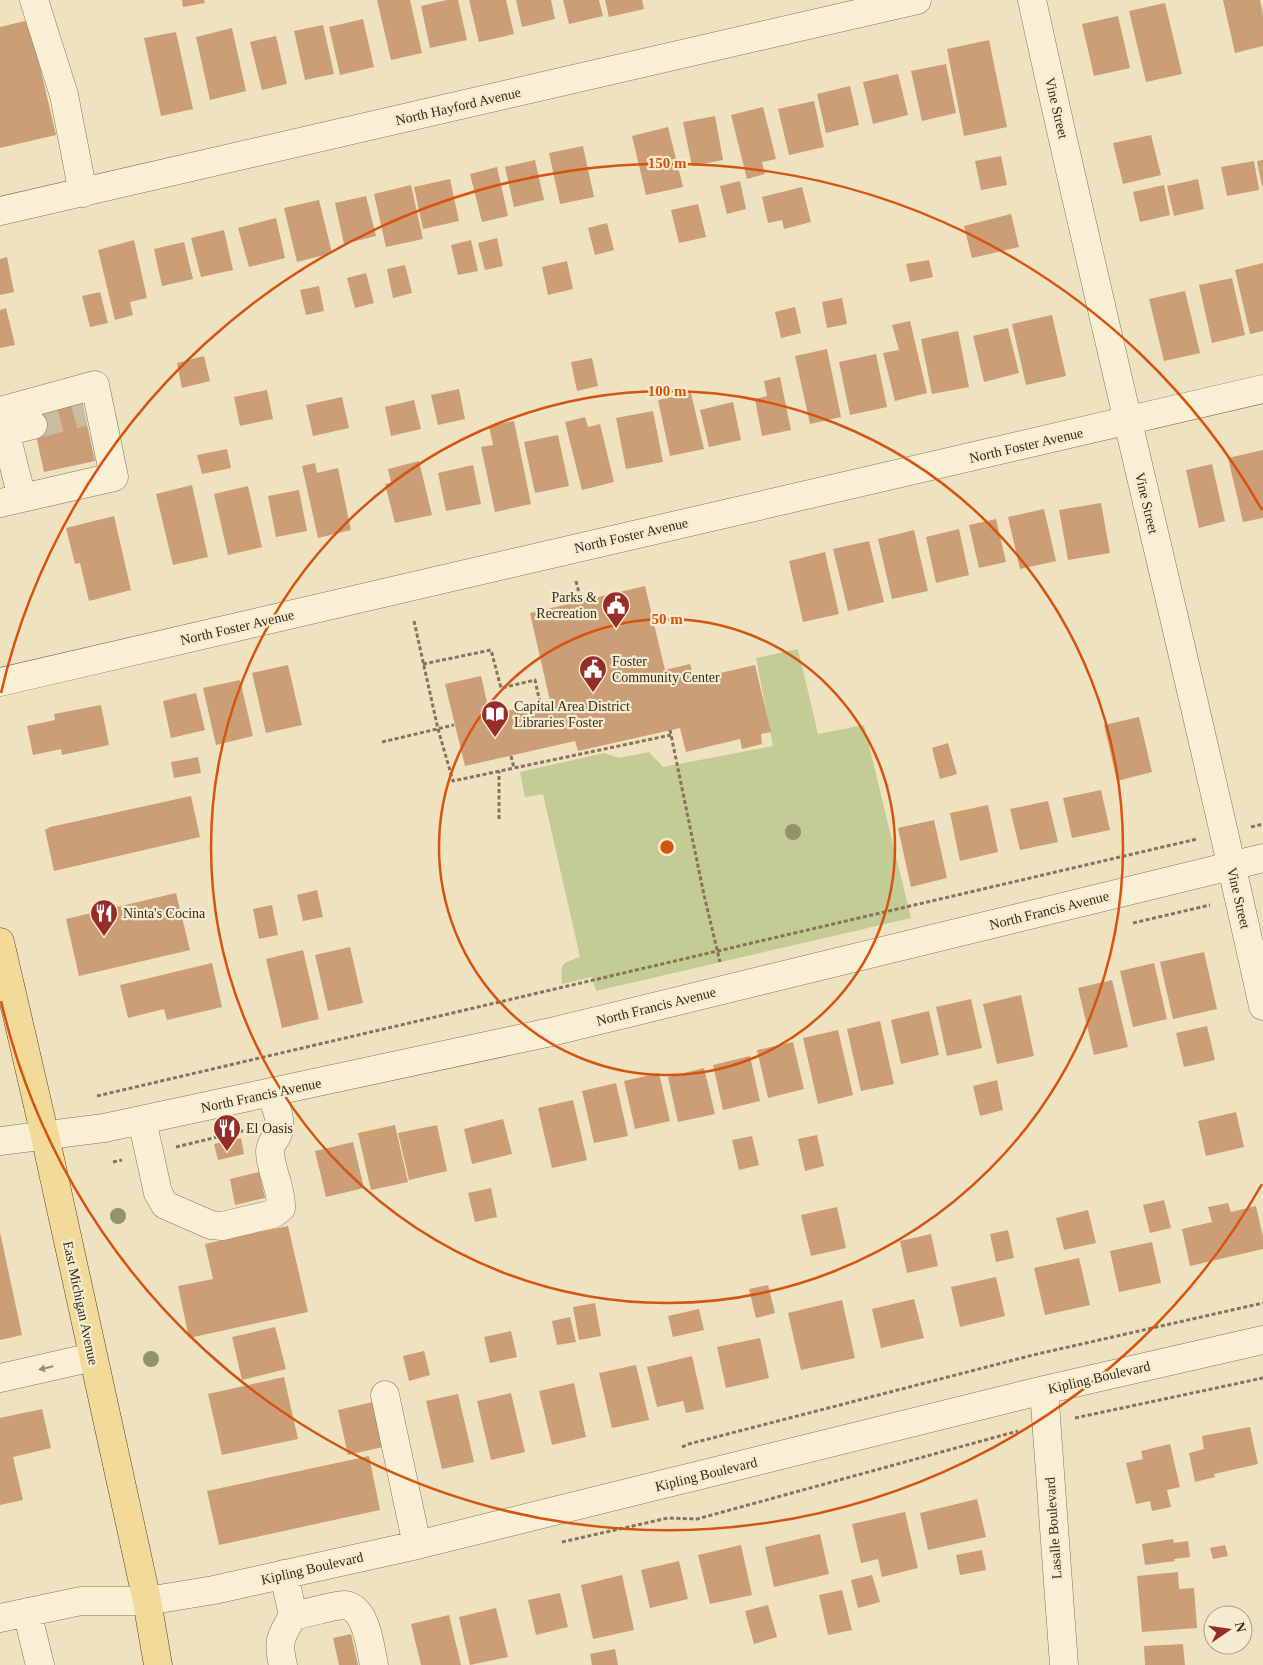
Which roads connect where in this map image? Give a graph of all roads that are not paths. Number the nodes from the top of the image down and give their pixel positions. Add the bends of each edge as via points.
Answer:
1 (34, 0) edge
2 (917, 0) edge
3 (1032, 0) edge
4 (83, 193) junction
5 (0, 211) edge
6 (1263, 389) edge
7 (2, 418) edge
8 (1128, 421) junction
9 (33, 425) tunnel mouth
10 (11, 500) edge
11 (0, 682) edge
12 (1263, 858) edge
13 (1231, 866) junction
14 (0, 942) edge
15 (1263, 1006) edge
16 (271, 1093) junction
17 (142, 1120) junction
18 (45, 1136) junction
19 (0, 1141) edge
20 (1263, 1340) edge
21 (93, 1357) junction
22 (0, 1378) edge
23 (1044, 1390) junction
24 (385, 1395) dead end
25 (417, 1545) junction
26 (284, 1574) junction
27 (147, 1601) junction
28 (27, 1612) junction
29 (293, 1616) junction
30 (0, 1618) edge
31 (40, 1665) edge
32 (158, 1665) edge
33 (283, 1665) edge
34 (374, 1665) edge
35 (1064, 1665) edge

1 - 4 street via 64,95
2 - 4 street, North Hayford Avenue
3 - 8 street, Vine Street
4 - 5 street, North Hayford Avenue
6 - 8 street, North Foster Avenue
7 - 9 street
7 - 10 street
7 - 10 street via 95,386 92,410 114,477
8 - 11 street, North Foster Avenue
8 - 13 street, Vine Street
12 - 13 street, North Francis Avenue
13 - 15 street, Vine Street
13 - 16 street, North Francis Avenue via 551,1032
14 - 18 main road, East Michigan Avenue
16 - 17 street, North Francis Avenue
16 - 17 street via 280,1131 270,1153 281,1208 273,1214 222,1226 211,1225 165,1205 158,1193
17 - 18 street, North Francis Avenue
18 - 19 street, North Francis Avenue
18 - 21 main road, East Michigan Avenue
20 - 23 street, Kipling Boulevard
21 -> 22 street
21 - 27 main road, East Michigan Avenue
23 - 25 street, Kipling Boulevard
23 - 35 street, Lasalle Boulevard
24 - 25 street
25 - 26 street, Kipling Boulevard
26 - 27 street, Kipling Boulevard
26 - 29 street
27 - 28 street, Kipling Boulevard via 81,1601
27 - 32 main road, East Michigan Avenue
28 - 30 street, Kipling Boulevard
28 - 31 street
29 - 33 street via 281,1636
29 - 34 street via 344,1605 358,1611 364,1621

